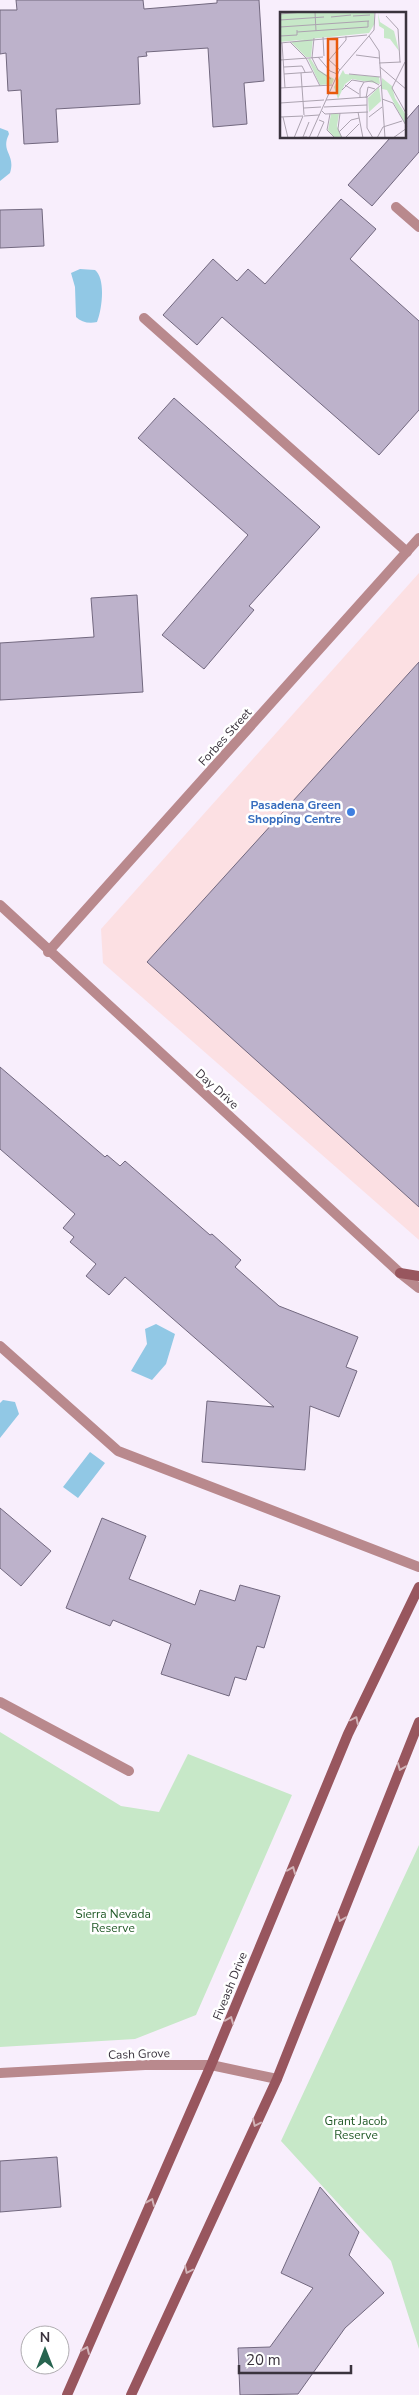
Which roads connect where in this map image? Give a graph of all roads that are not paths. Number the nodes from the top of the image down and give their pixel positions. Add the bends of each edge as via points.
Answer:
1 (396, 207) dead end
2 (419, 227) edge
3 (144, 318) dead end
4 (419, 538) edge
5 (407, 552) junction
6 (0, 905) edge
7 (48, 952) junction
8 (400, 1273) junction
9 (419, 1276) edge
10 (419, 1288) edge
11 (0, 1346) edge
12 (419, 1567) edge
13 (419, 1587) edge
14 (0, 1702) edge
15 (419, 1722) edge
16 (129, 1771) dead end
17 (211, 2065) junction
18 (0, 2072) edge
19 (277, 2079) junction
20 (66, 2395) edge
21 (131, 2395) edge

1 - 2 street
3 - 5 street
4 - 5 street, Forbes Street
5 - 7 street, Forbes Street
6 - 7 street, Day Drive
7 - 8 street, Day Drive
8 - 9 main road
8 - 10 street, Day Drive
11 - 12 street via 118,1451
17 -> 13 main road, Fiveash Drive via 348,1734
14 - 16 street
15 -> 19 main road
17 - 18 street, Cash Grove
17 - 19 street, Cash Grove
20 -> 17 main road, Fiveash Drive
19 -> 21 main road

